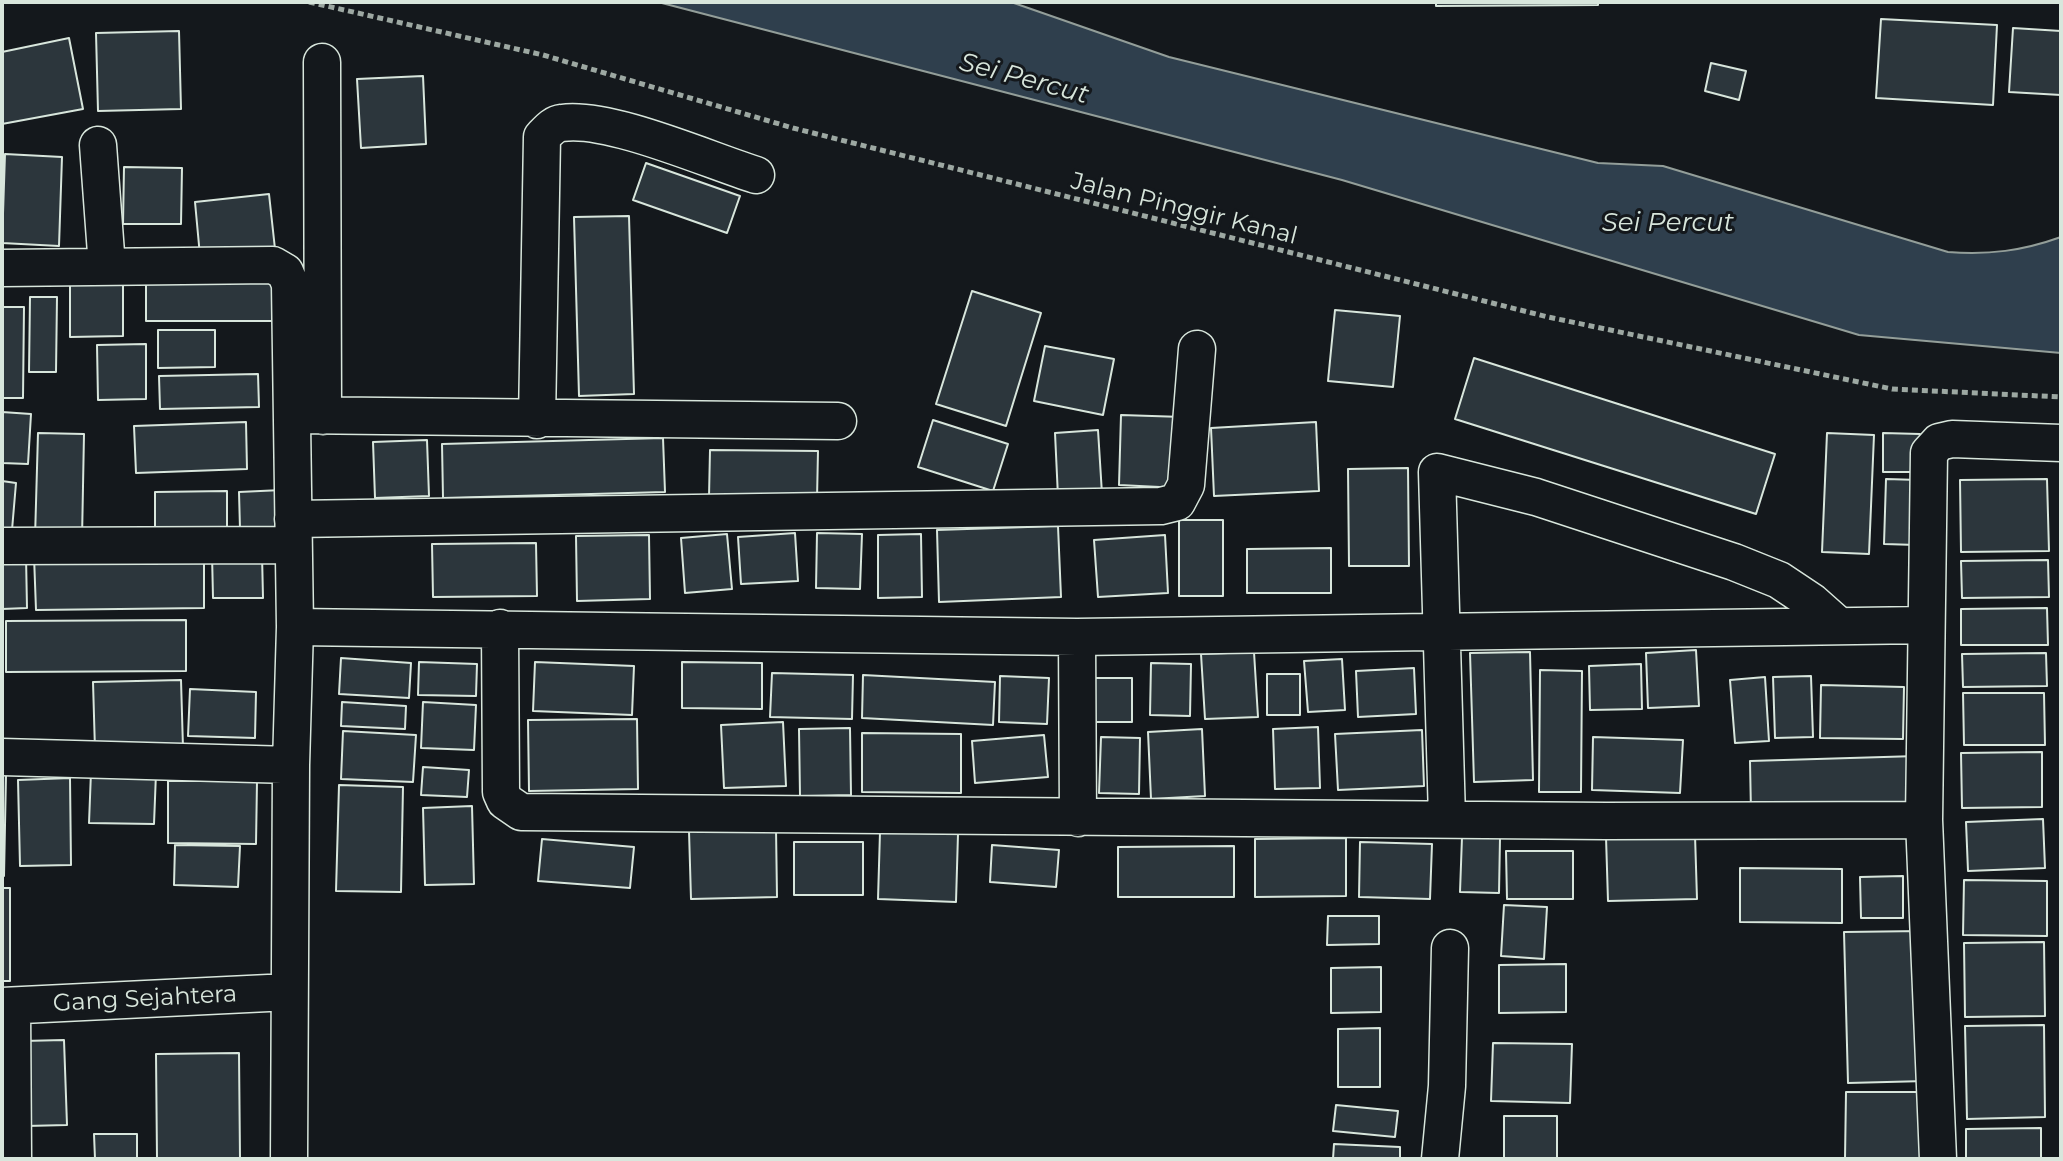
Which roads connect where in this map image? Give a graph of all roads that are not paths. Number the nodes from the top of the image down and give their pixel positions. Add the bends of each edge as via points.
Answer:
1 (322, 62) dead end
2 (98, 145) dead end
3 (756, 175) dead end
4 (107, 267) junction
5 (2, 268) edge
6 (1197, 349) dead end
7 (308, 416) junction
8 (537, 420) junction
9 (838, 421) dead end
10 (2061, 443) edge
11 (293, 532) junction
12 (2, 546) edge
13 (1926, 625) junction
14 (1839, 626) junction
15 (295, 627) junction
16 (500, 628) junction
17 (1441, 632) junction
18 (1077, 637) junction
19 (2, 757) edge
20 (291, 765) junction
21 (1078, 818) junction
22 (1447, 818) junction
23 (1924, 820) junction
24 (1450, 948) dead end
25 (289, 992) junction
26 (7, 1006) edge
27 (13, 1159) edge
28 (289, 1159) edge
29 (1440, 1159) edge
30 (1938, 1159) edge

1 - 7 street
2 - 4 street
3 - 8 street via 611,128 560,123 549,129 542,137
4 - 5 street
4 - 7 street via 280,268 291,293
6 - 11 street via 1186,485 1177,502 1161,506
7 - 8 street
7 - 11 street
8 - 9 street
10 - 13 street via 1952,439 1932,448 1927,471
11 - 12 street
11 - 15 street
13 - 14 street
13 - 23 street
14 - 17 street
14 - 17 street via 1779,580 1734,562 1536,497 1437,472
15 - 16 street
15 - 20 street
16 - 18 street
16 - 21 street via 501,792 521,812
17 - 18 street
17 - 22 street
18 - 21 street
19 - 20 street
20 - 25 street
21 - 22 street
22 - 23 street
23 - 30 street
24 - 29 street
25 - 26 street, Gang Sejahtera
25 - 28 street
26 - 27 street

